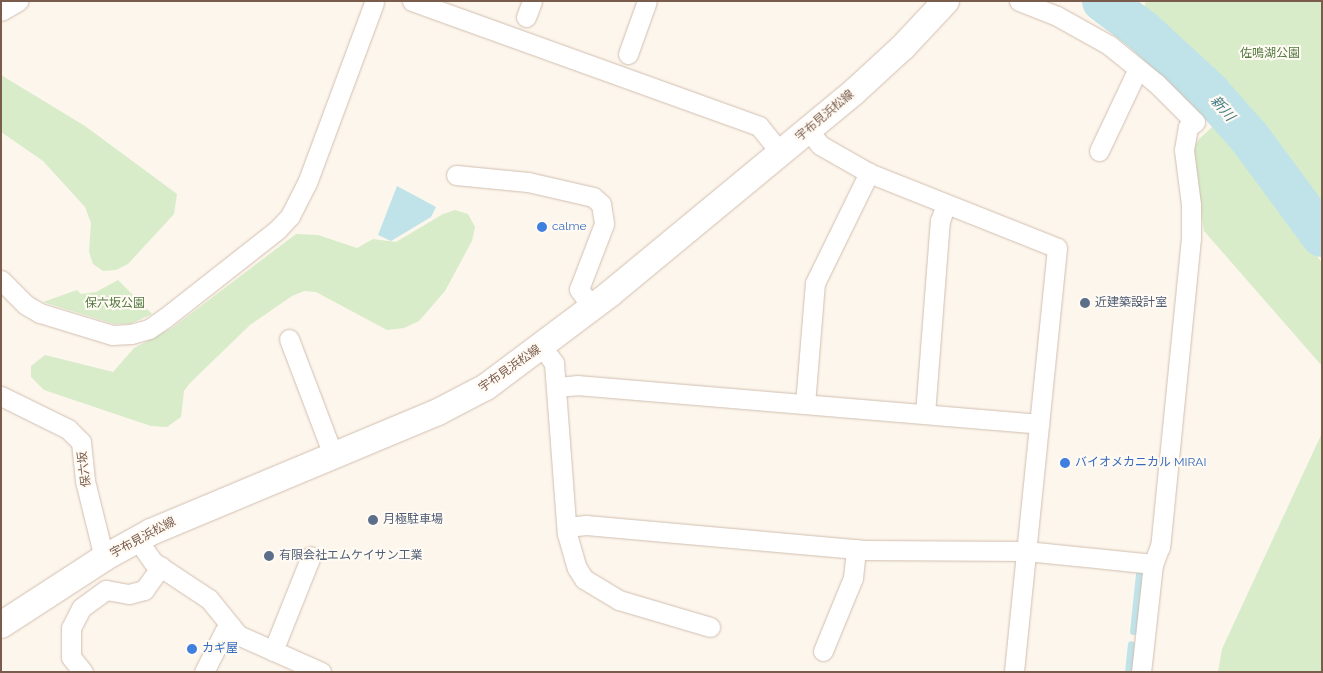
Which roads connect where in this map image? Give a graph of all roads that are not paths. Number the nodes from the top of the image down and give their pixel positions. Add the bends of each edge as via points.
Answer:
1 (18, 1) edge
2 (412, 1) edge
3 (647, 1) edge
4 (946, 1) edge
5 (1019, 1) edge
6 (374, 3) dead end
7 (1, 11) edge
8 (628, 54) dead end
9 (1140, 70) junction
10 (808, 130) junction
11 (1099, 151) dead end
12 (781, 153) junction
13 (869, 173) junction
14 (456, 175) dead end
15 (946, 204) junction
16 (1, 280) edge
17 (592, 308) junction
18 (289, 339) dead end
19 (542, 347) junction
20 (556, 387) junction
21 (1, 396) edge
22 (805, 404) junction
23 (925, 414) junction
24 (1039, 424) junction
25 (333, 455) junction
26 (567, 527) junction
27 (137, 539) junction
28 (856, 549) junction
29 (1026, 551) junction
30 (311, 556) dead end
31 (104, 558) junction
32 (1153, 564) junction
33 (161, 567) junction
34 (1, 625) edge
35 (710, 626) dead end
36 (231, 627) junction
37 (273, 651) junction
38 (823, 651) dead end
39 (83, 672) edge
40 (204, 672) edge
41 (321, 672) edge
42 (1014, 672) edge
43 (1141, 672) edge

1 - 7 street
2 - 12 street via 759,126
3 - 8 street
4 - 10 main road, 宇布見浜松線 via 888,63
5 - 9 street via 1084,29
6 - 16 street via 306,183 290,216 277,230 165,318 149,329 112,335 40,313 26,305
9 - 11 street
9 - 32 street via 1195,122 1188,127 1184,150 1191,205 1191,238 1160,546
10 - 12 main road, 宇布見浜松線
10 - 13 street via 820,145
12 - 17 main road, 宇布見浜松線
13 - 15 street
13 - 22 street via 814,284
14 - 17 street via 528,182 593,197 601,204 604,224 579,289
15 - 23 street via 940,220
15 - 24 street via 1057,248
17 - 19 main road, 宇布見浜松線
18 - 25 street
19 - 20 street via 554,363
19 - 25 main road, 宇布見浜松線 via 463,400
20 - 22 street via 577,385
20 - 26 street
21 - 31 street, 保六坂 via 68,429 81,442 85,481
22 - 23 street
23 - 24 street
24 - 29 street
25 - 27 main road, 宇布見浜松線
26 - 28 street via 586,525
26 - 35 street via 577,568 595,587 636,607
27 - 31 main road, 宇布見浜松線
27 - 33 street via 148,558
28 - 29 street
28 - 38 street via 853,578
29 - 32 street
29 - 42 street
30 - 37 street
31 - 34 main road, 宇布見浜松線
32 - 43 street
33 - 36 street via 209,599
33 - 39 street via 144,590 129,594 106,590 81,608 71,628 71,657
36 - 37 street via 238,635
36 - 40 street via 224,632
37 - 41 street

